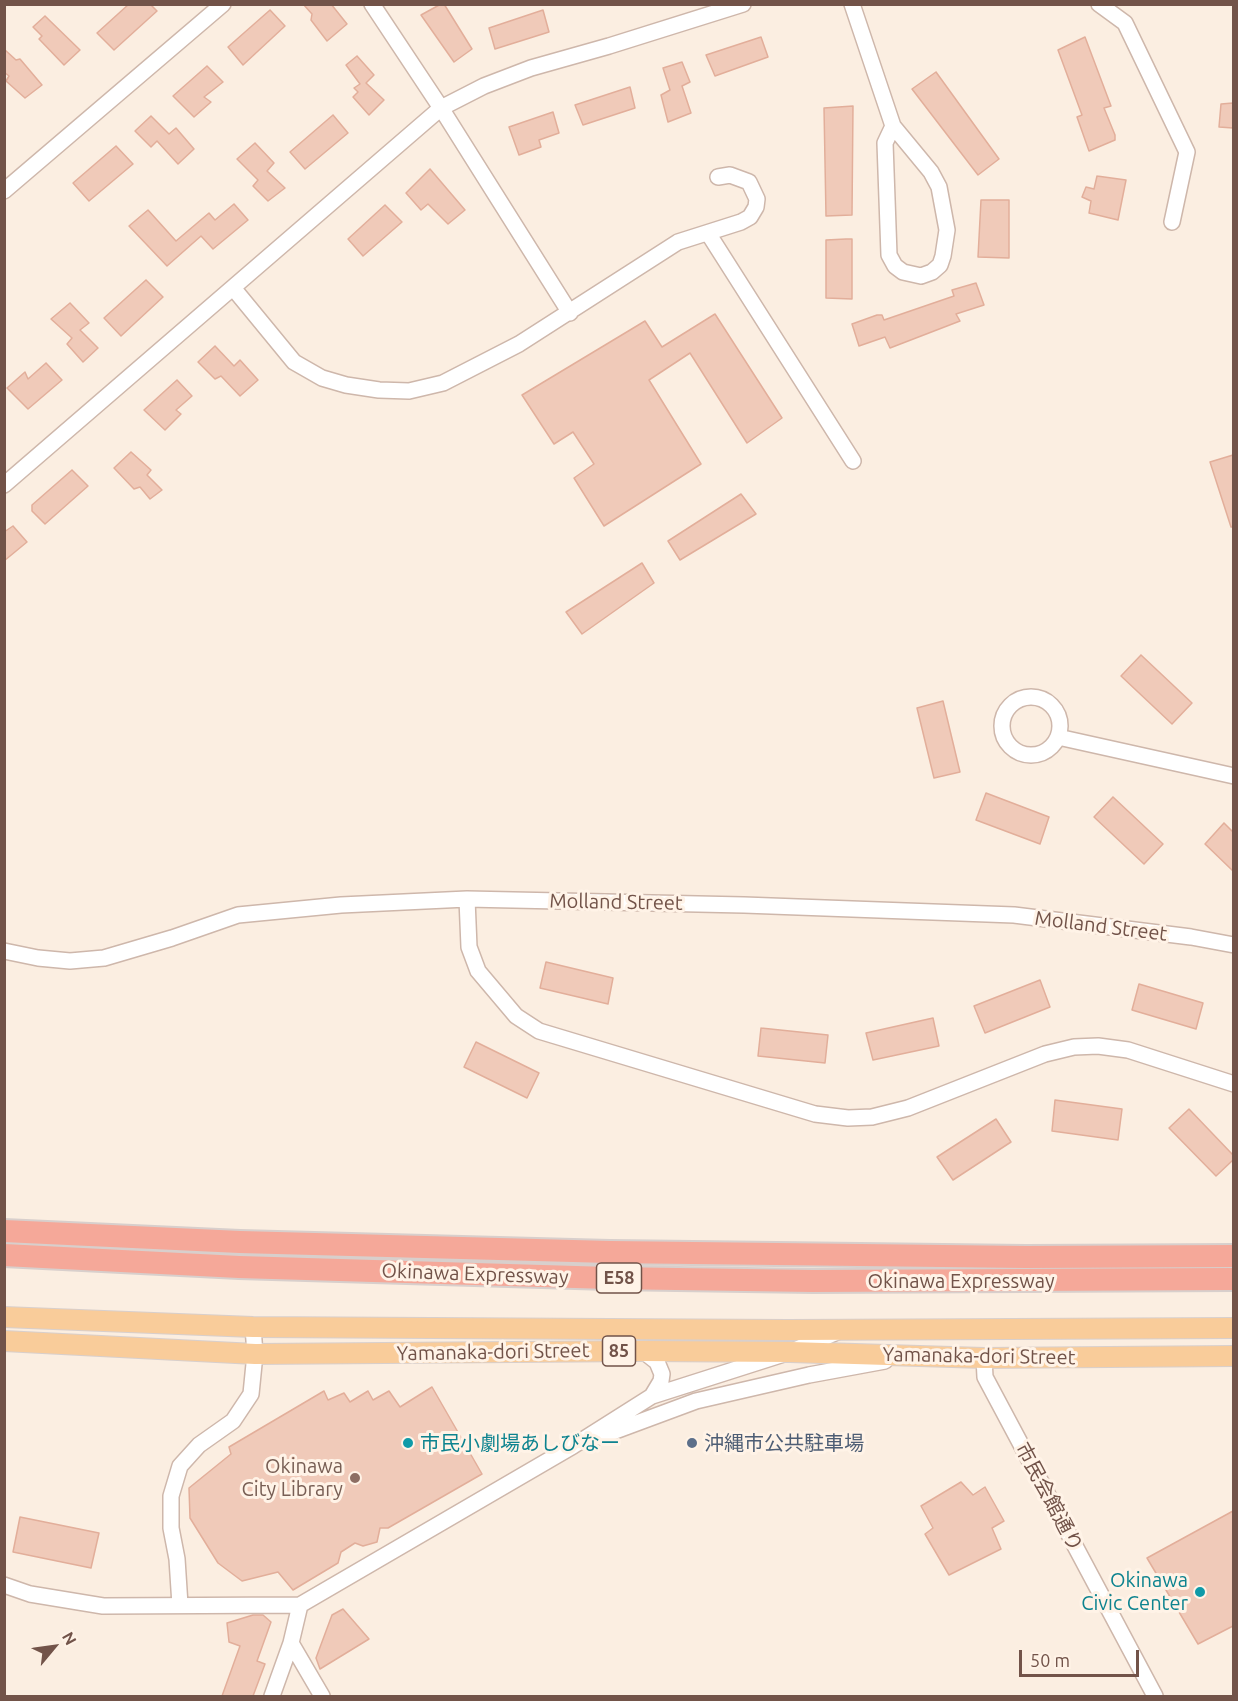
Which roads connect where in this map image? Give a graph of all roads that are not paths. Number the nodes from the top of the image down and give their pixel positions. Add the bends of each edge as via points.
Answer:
1 (223, 4) edge
2 (372, 4) edge
3 (743, 4) edge
4 (852, 4) edge
5 (1100, 4) edge
6 (695, 12) edge
7 (441, 108) junction
8 (893, 126) junction
9 (718, 177) dead end
10 (4, 191) edge
11 (1172, 222) dead end
12 (708, 233) junction
13 (234, 289) junction
14 (570, 313) junction
15 (853, 461) dead end
16 (4, 485) edge
17 (1058, 737) dead end
18 (1233, 776) edge
19 (467, 899) junction
20 (1233, 945) edge
21 (4, 951) edge
22 (1233, 1084) edge
23 (4, 1231) edge
24 (4, 1255) edge
25 (1233, 1256) edge
26 (1233, 1279) edge
27 (4, 1317) edge
28 (253, 1327) junction
29 (1233, 1328) edge
30 (844, 1329) junction
31 (711, 1330) junction
32 (4, 1341) edge
33 (812, 1349) junction
34 (643, 1351) junction
35 (790, 1352) junction
36 (255, 1354) junction
37 (913, 1355) junction
38 (1233, 1356) edge
39 (984, 1358) junction
40 (809, 1375) junction
41 (651, 1396) junction
42 (573, 1446) junction
43 (4, 1586) edge
44 (180, 1605) junction
45 (300, 1605) junction
46 (291, 1643) junction
47 (272, 1696) edge
48 (322, 1696) edge
49 (1155, 1696) edge

1 - 10 street
2 - 7 street
3 - 6 street
4 - 8 street
5 - 11 street via 1125,22 1187,152
6 - 7 street via 609,46 531,68
7 - 13 street
7 - 14 street
8 - 8 street via 885,143 889,255 903,272 921,276 940,265 945,216 939,186 931,172
9 - 12 street via 730,175 748,182 757,200 756,207 741,222
12 - 14 street via 678,242
12 - 15 street
13 - 14 street via 294,362 322,378 379,390 410,391 442,383
13 - 16 street
17 - 18 street
19 - 20 street, Molland Street via 1014,915
19 - 21 street, Molland Street via 238,915 104,958 70,961
19 - 22 street via 469,947 478,971 516,1016 539,1031 815,1114 872,1117 908,1108 1045,1054 1074,1047 1128,1050
23 - 25 highway, Okinawa Expressway / E58 via 610,1252
24 - 26 highway, Okinawa Expressway / E58 via 239,1267 609,1278
27 - 28 main road, Yamanaka-dori Street / 85
28 - 31 main road, Yamanaka-dori Street / 85
28 - 36 street
29 - 30 main road, Yamanaka-dori Street / 85
30 - 31 main road, Yamanaka-dori Street / 85
30 - 33 street
31 - 33 street via 742,1337 792,1336
32 - 36 main road, Yamanaka-dori Street / 85
33 - 35 main road, Yamanaka-dori Street / 85
33 - 37 main road, Yamanaka-dori Street / 85
33 - 40 street
34 - 35 main road, Yamanaka-dori Street / 85
34 - 36 main road, Yamanaka-dori Street / 85
34 - 41 street via 657,1362 662,1374
35 - 41 street
36 - 44 street via 251,1394 233,1421 199,1445 180,1466 171,1496
37 - 39 main road, Yamanaka-dori Street / 85
37 - 40 street
38 - 39 main road, Yamanaka-dori Street / 85
39 - 49 street, 市民会館通り via 985,1377
40 - 42 street via 696,1401
41 - 42 street
42 - 45 street
43 - 44 street via 103,1606
44 - 45 street
45 - 46 street
46 - 47 street
46 - 48 street

